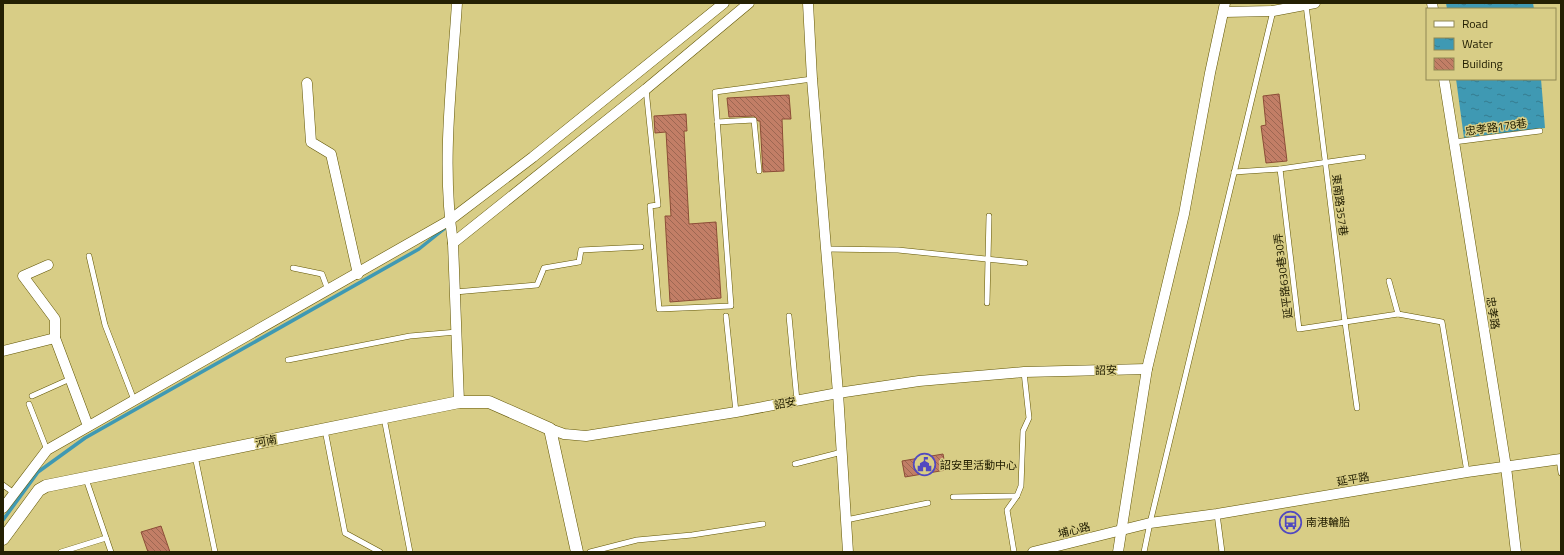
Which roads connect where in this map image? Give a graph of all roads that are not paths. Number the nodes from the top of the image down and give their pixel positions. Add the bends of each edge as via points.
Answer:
1 (457, 3) edge
2 (724, 3) edge
3 (749, 3) edge
4 (808, 3) edge
5 (1310, 4) edge
6 (1225, 8) edge
7 (1273, 11) junction
8 (812, 79) junction
9 (1444, 80) edge
10 (308, 83) dead end
11 (646, 88) junction
12 (717, 122) junction
13 (1540, 131) dead end
14 (1454, 142) junction
15 (1363, 156) dead end
16 (1325, 162) junction
17 (1280, 169) junction
18 (759, 171) dead end
19 (1234, 172) junction
20 (989, 216) dead end
21 (450, 220) junction
22 (453, 243) junction
23 (641, 247) dead end
24 (826, 249) junction
25 (89, 256) dead end
26 (988, 259) junction
27 (1025, 263) dead end
28 (48, 265) dead end
29 (293, 268) dead end
30 (358, 274) junction
31 (1390, 281) dead end
32 (328, 291) junction
33 (455, 292) junction
34 (987, 303) dead end
35 (1398, 314) junction
36 (726, 316) dead end
37 (789, 316) dead end
38 (1345, 322) junction
39 (457, 332) junction
40 (55, 338) junction
41 (3, 351) edge
42 (288, 360) dead end
43 (1147, 369) junction
44 (1024, 372) junction
45 (70, 379) junction
46 (838, 393) junction
47 (32, 396) dead end
48 (134, 400) junction
49 (797, 401) junction
50 (459, 402) junction
51 (29, 404) dead end
52 (1357, 408) dead end
53 (736, 412) junction
54 (384, 418) junction
55 (88, 426) junction
56 (550, 429) junction
57 (324, 430) junction
58 (46, 450) junction
59 (842, 452) junction
60 (196, 456) junction
61 (1560, 459) edge
62 (795, 464) dead end
63 (1506, 467) junction
64 (1467, 472) junction
65 (1561, 474) edge
66 (86, 478) junction
67 (3, 485) edge
68 (14, 493) junction
69 (1017, 496) junction
70 (953, 497) dead end
71 (928, 502) dead end
72 (3, 508) edge
73 (1216, 514) junction
74 (846, 520) junction
75 (1150, 523) junction
76 (763, 524) dead end
77 (1121, 531) junction
78 (3, 538) edge
79 (106, 538) junction
80 (61, 552) edge
81 (111, 552) edge
82 (215, 552) edge
83 (380, 552) edge
84 (410, 552) edge
85 (577, 552) edge
86 (590, 552) edge
87 (848, 552) edge
88 (1014, 552) edge
89 (1033, 552) edge
90 (1118, 552) edge
91 (1144, 552) edge
92 (1222, 552) edge
93 (1516, 552) edge

1 - 21 street via 448,159
2 - 21 street via 540,152
3 - 11 street
4 - 8 street
5 - 7 street
5 - 16 lane, 東南路357巷
6 - 7 street
6 - 43 street via 1210,73 1184,214
7 - 19 lane
8 - 12 lane via 715,92
8 - 24 street
9 - 14 street, 忠孝路
10 - 30 street via 311,142 331,154
11 - 12 lane via 658,205 650,206 659,309 731,306
11 - 22 street
12 - 18 lane via 754,120
13 - 14 lane, 忠孝路178巷
14 - 63 street, 忠孝路
15 - 16 lane
16 - 17 lane
16 - 38 lane, 東南路357巷
17 - 19 lane
17 - 38 lane, 延平路630巷30弄 via 1300,329
19 - 75 lane
20 - 26 lane
21 - 22 street
21 - 30 street
22 - 33 street
23 - 33 lane via 581,250 579,262 544,268 537,285
24 - 26 lane via 898,250
24 - 46 street
25 - 48 lane via 105,325
26 - 27 lane
26 - 34 lane
28 - 40 street via 22,276 55,320
29 - 32 lane via 322,274
30 - 32 street
31 - 35 lane
32 - 48 street
33 - 39 street
35 - 38 lane, 延平路630巷30弄
35 - 64 lane, 延平路630巷30弄 via 1442,322
36 - 53 lane
37 - 49 lane
38 - 52 lane, 東南路357巷
39 - 42 lane via 410,336
39 - 50 street
40 - 41 street
40 - 45 street
43 - 44 street, 詔安
43 - 77 street
44 - 46 street, 詔安 via 919,381
44 - 69 lane via 1029,418 1023,430 1021,486
45 - 47 lane
45 - 55 street
46 - 49 street, 詔安
46 - 59 street
48 - 55 street
49 - 53 street, 詔安
50 - 54 street, 河南
50 - 56 street, 河南 via 489,402
51 - 58 lane
53 - 56 street, 詔安 via 586,436 564,434
54 - 57 street, 河南
54 - 84 lane
55 - 58 street
56 - 85 street
57 - 60 street, 河南
57 - 83 lane via 345,533
58 - 68 street
59 - 62 lane
59 - 74 street
60 - 66 street, 河南
60 - 82 lane
61 - 63 street, 延平路
61 - 65 lane
63 - 64 street, 延平路
63 - 93 street, 忠孝路
64 - 73 street, 延平路
66 - 78 street, 河南 via 46,486 39,490
66 - 79 lane
67 - 68 lane
68 - 72 street
69 - 70 lane
69 - 88 lane via 1007,510
71 - 74 lane
73 - 75 street, 延平路
73 - 92 lane
74 - 87 street
75 - 77 street, 埔心路
75 - 91 lane
76 - 86 lane via 637,540
77 - 89 street, 埔心路
77 - 90 street
79 - 80 lane
79 - 81 lane

